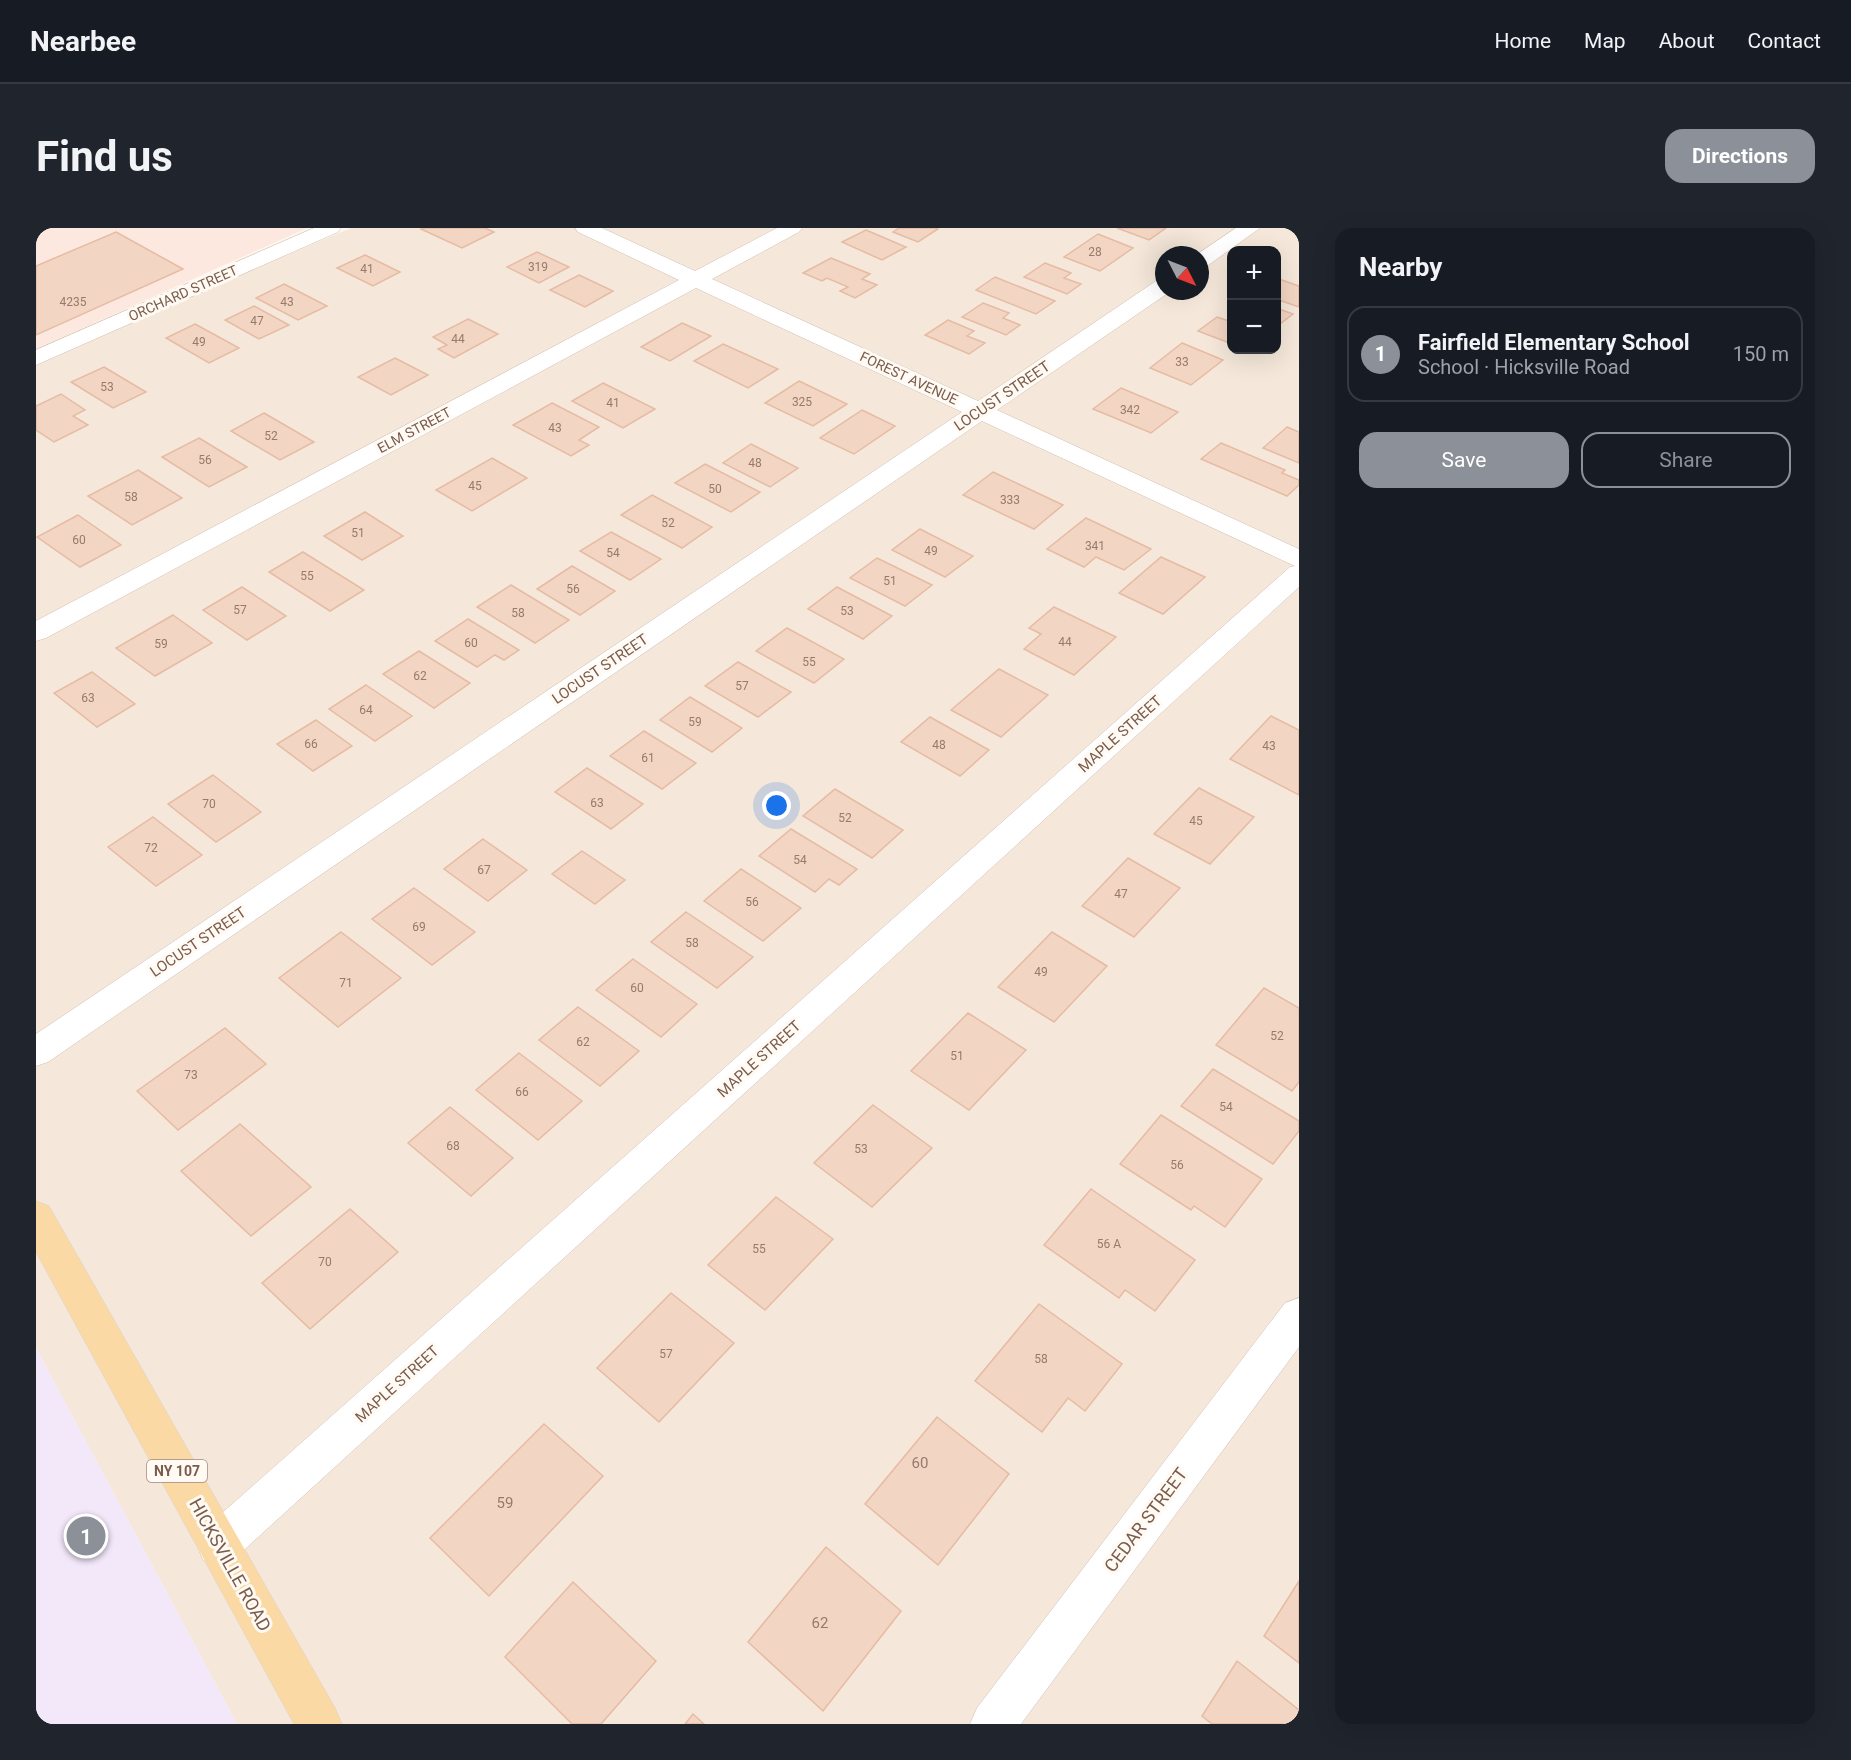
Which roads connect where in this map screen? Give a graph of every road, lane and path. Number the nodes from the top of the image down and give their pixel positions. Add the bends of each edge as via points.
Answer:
1 (331, 228) edge
2 (585, 228) edge
3 (792, 228) edge
4 (1250, 228) edge
5 (1209, 256) edge
6 (696, 280) junction
7 (1155, 292) edge
8 (36, 358) edge
9 (980, 411) junction
10 (1299, 559) edge
11 (1299, 573) edge
12 (36, 632) edge
13 (36, 1052) edge
14 (36, 1217) edge
15 (1299, 1316) edge
16 (218, 1545) junction
17 (319, 1724) edge
18 (993, 1724) edge

1 - 8 street, ORCHARD STREET
2 - 6 street, FOREST AVENUE
3 - 6 street, ELM STREET
4 - 5 street
6 - 9 street, FOREST AVENUE
6 - 12 street, ELM STREET
7 - 9 street, LOCUST STREET
9 - 10 street, FOREST AVENUE
9 - 13 street, LOCUST STREET
11 - 16 street, MAPLE STREET
14 - 16 main road, HICKSVILLE ROAD / NY 107
15 - 18 street, CEDAR STREET
16 - 17 main road, HICKSVILLE ROAD / NY 107

